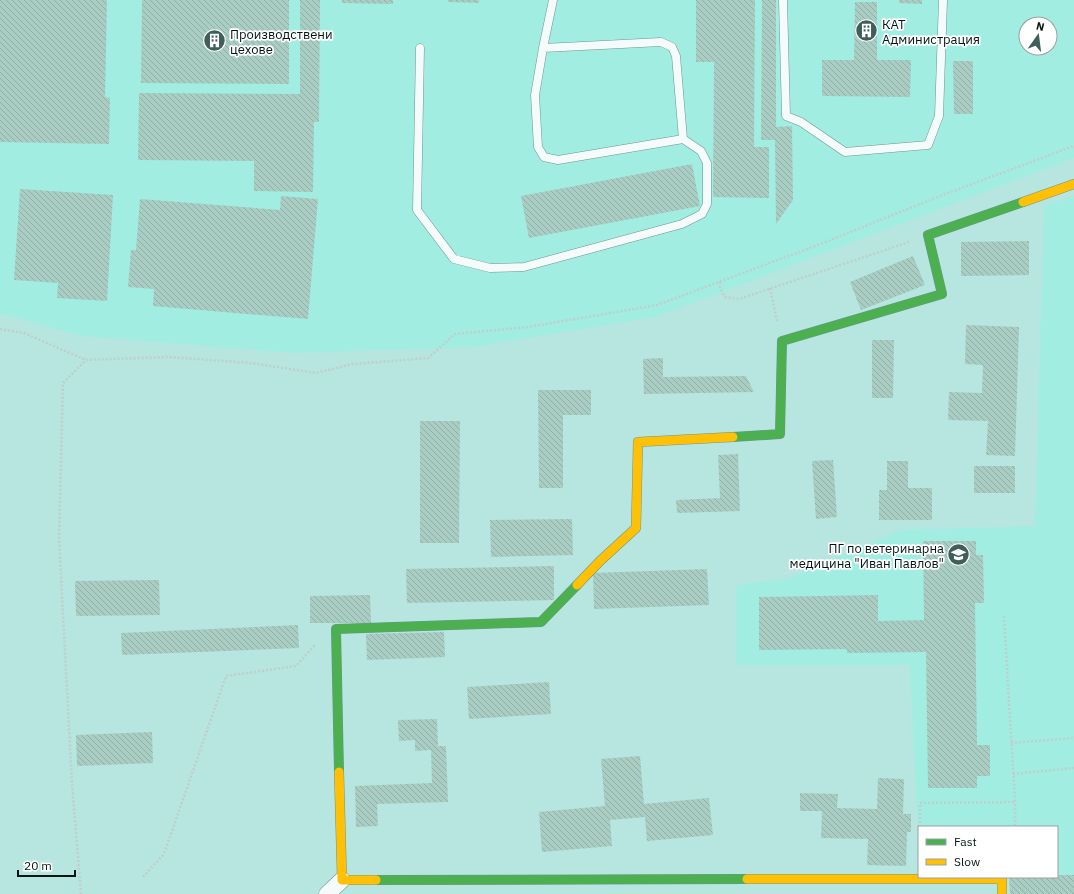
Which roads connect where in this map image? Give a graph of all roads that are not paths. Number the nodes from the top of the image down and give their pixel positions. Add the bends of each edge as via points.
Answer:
1 (553, 0) edge
2 (783, 0) edge
3 (943, 0) edge
4 (420, 48) dead end
5 (543, 48) junction
6 (683, 139) junction
7 (1074, 184) edge
8 (342, 880) junction
9 (327, 894) edge
10 (1002, 894) edge

1 - 5 lane
2 - 3 lane via 786,116 801,122 845,152 928,145 939,116
4 - 6 lane via 417,210 454,259 490,268 524,267 682,224 702,214 708,204 707,163 701,150
5 - 6 lane via 662,42 672,47 676,56
5 - 6 lane via 535,95 538,148 544,157 558,160
7 - 8 street via 928,235 942,294 782,341 780,434 638,442 636,528 600,561 542,622 336,629
8 - 9 street
8 - 10 street via 1002,878

